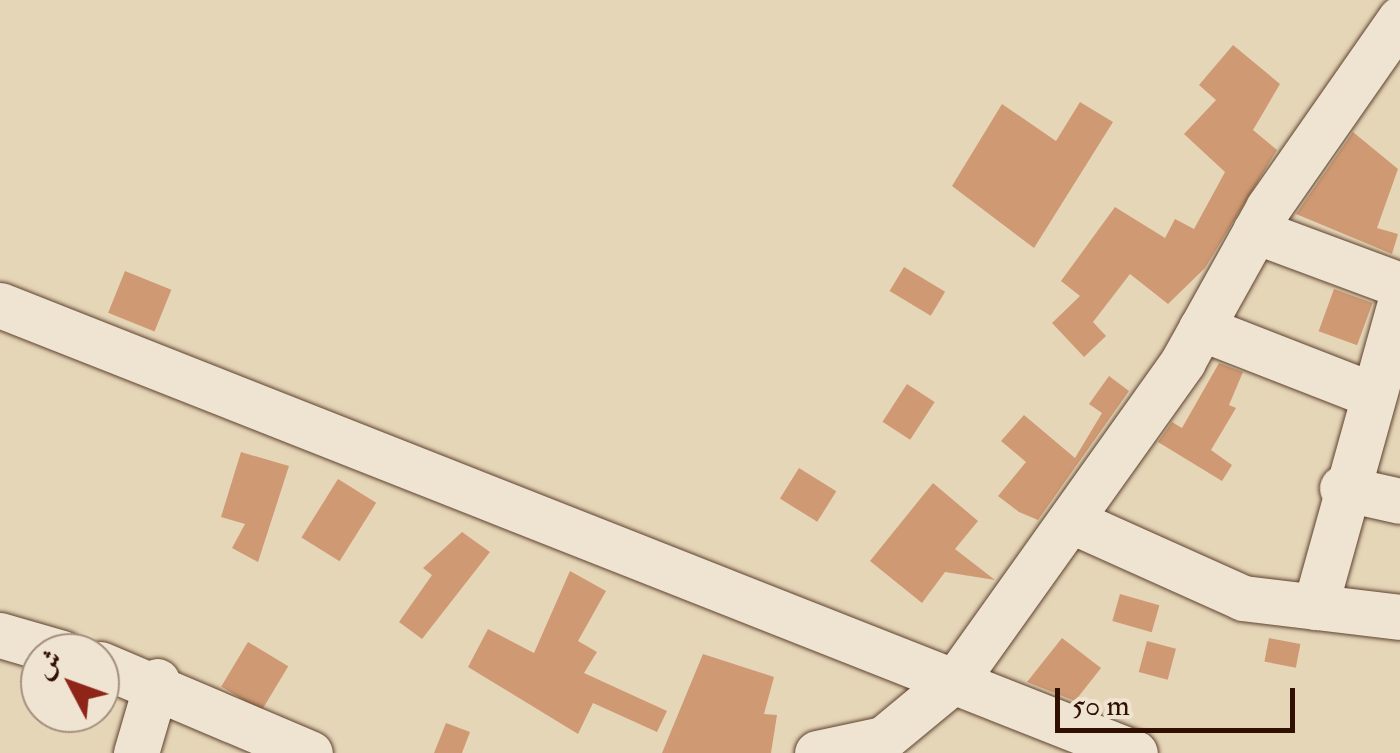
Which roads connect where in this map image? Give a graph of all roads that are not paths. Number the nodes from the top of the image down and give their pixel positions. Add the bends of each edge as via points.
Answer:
1 (1400, 19) edge
2 (1255, 231) junction
3 (1400, 285) edge
4 (1400, 304) edge
5 (0, 305) edge
6 (1201, 328) junction
7 (1370, 394) junction
8 (1342, 488) junction
9 (1400, 500) edge
10 (1074, 522) junction
11 (1315, 607) junction
12 (1400, 617) edge
13 (120, 670) edge
14 (958, 677) junction
15 (157, 681) junction
16 (136, 753) edge
17 (310, 753) edge
18 (817, 753) edge
19 (1136, 753) edge

1 - 2 street
2 - 3 street
2 - 6 street
4 - 7 street
5 - 14 street
6 - 7 street
6 - 10 street
7 - 8 street
8 - 9 street
8 - 11 street
10 - 11 street via 1243,598
10 - 14 street
11 - 12 street
13 - 15 street
14 - 18 street via 882,739
14 - 19 street
15 - 16 street
15 - 17 street

